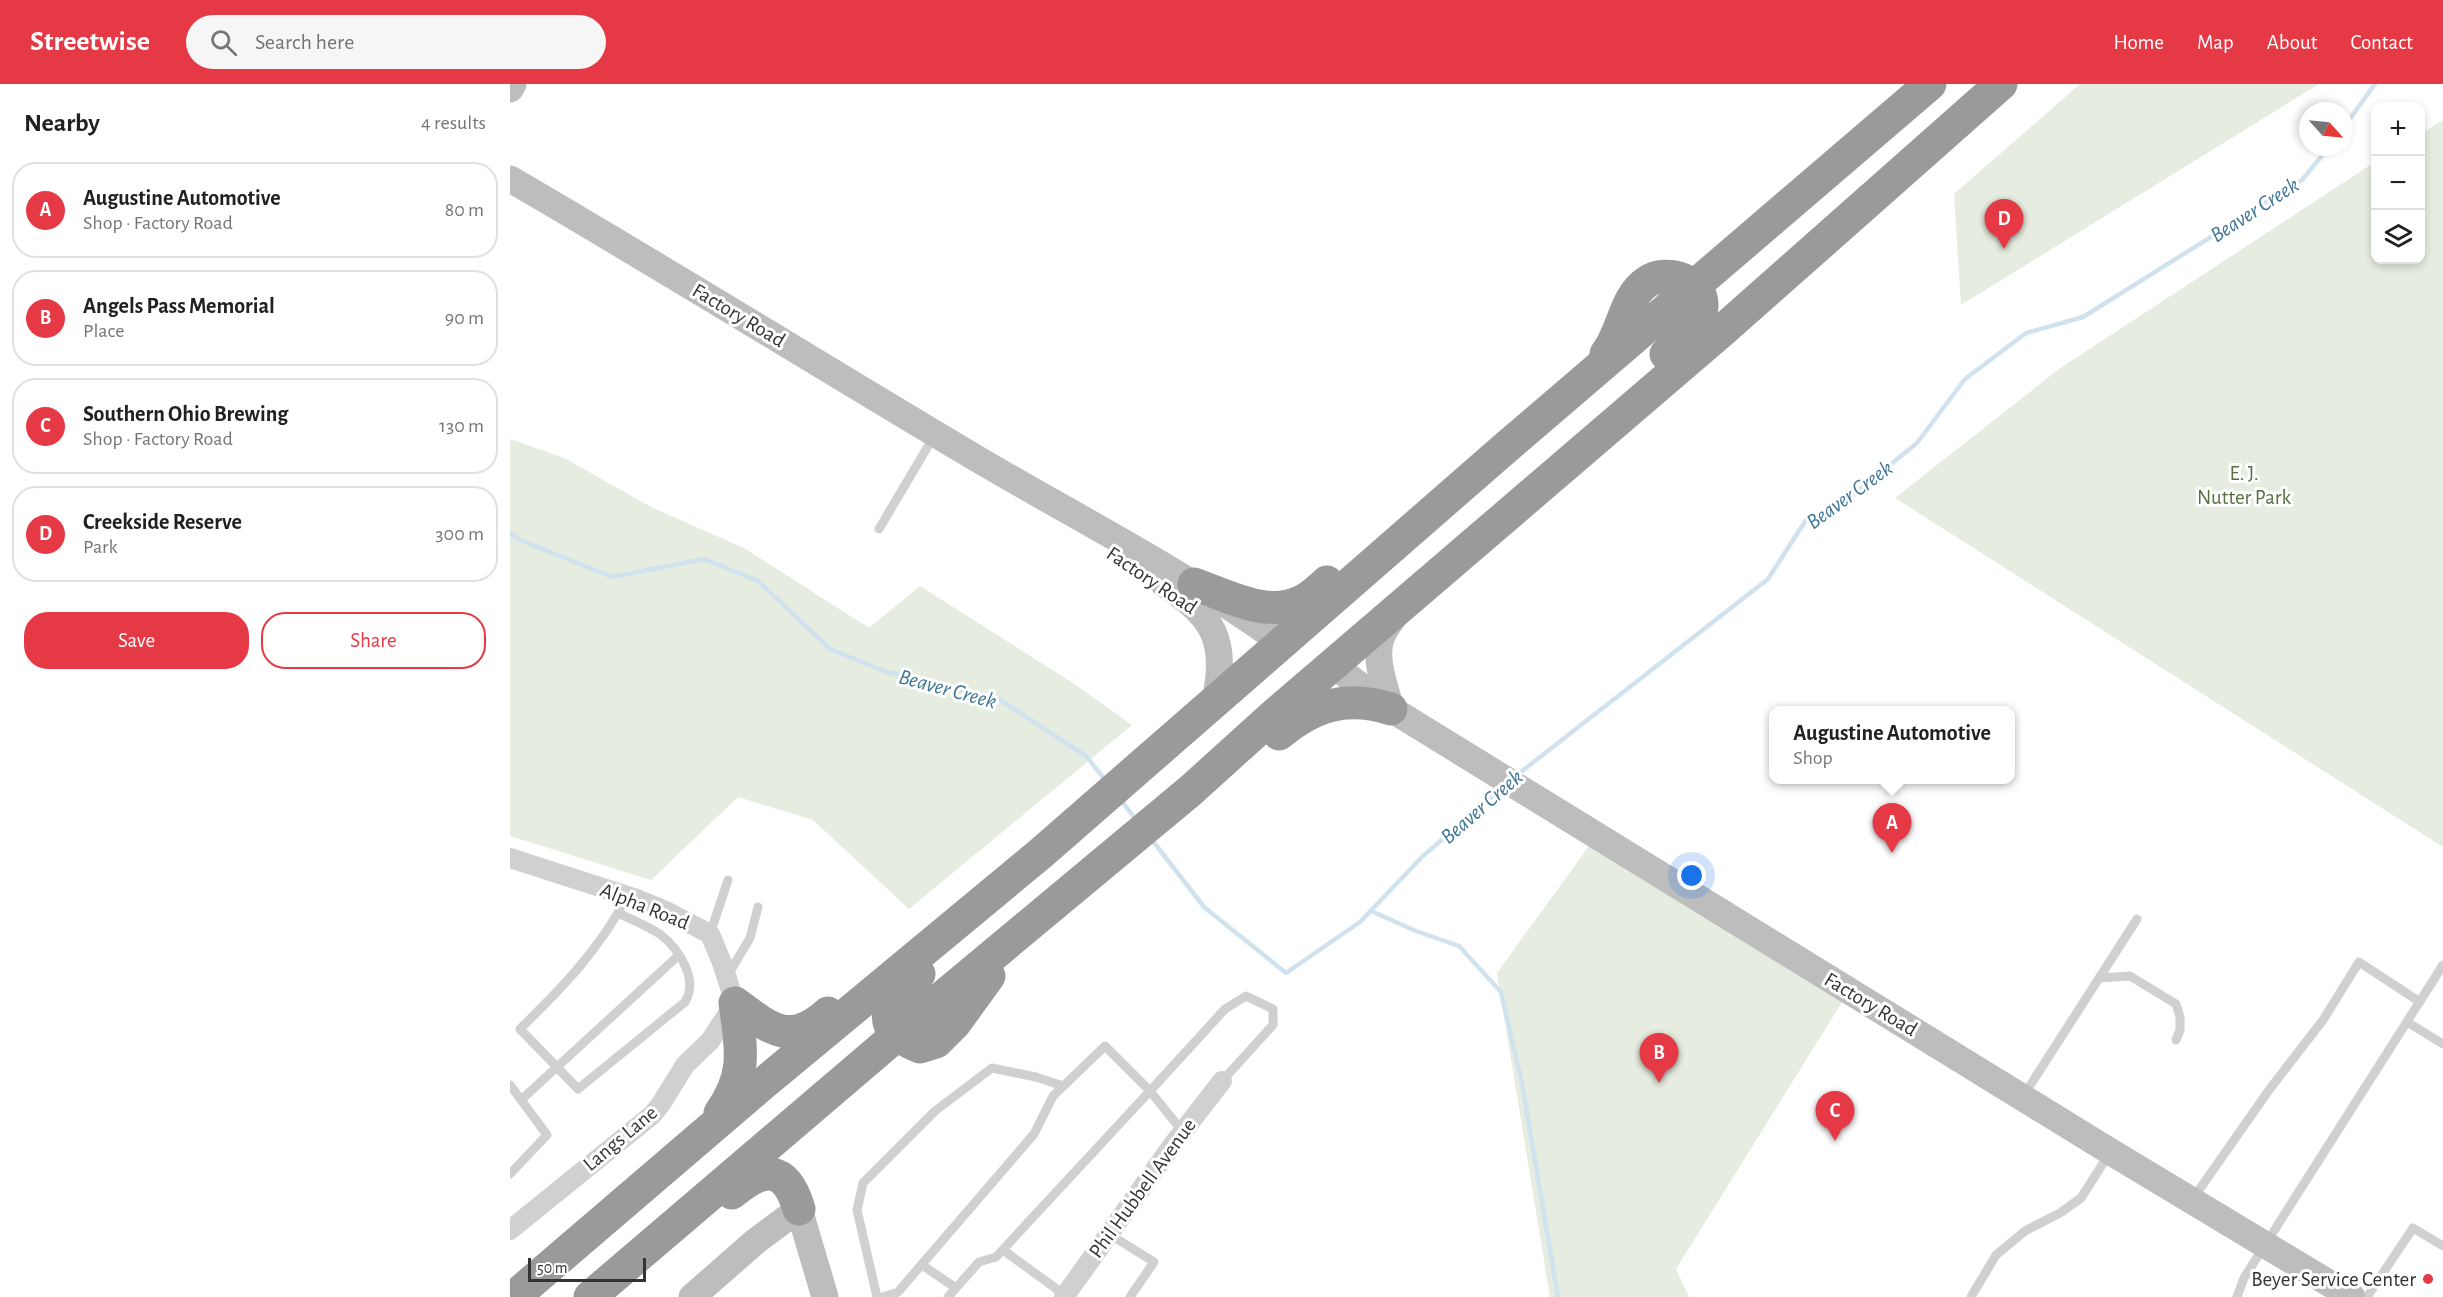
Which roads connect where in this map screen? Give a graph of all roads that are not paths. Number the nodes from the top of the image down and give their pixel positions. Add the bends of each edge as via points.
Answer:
1 (513, 84) edge
2 (1930, 84) edge
3 (2001, 84) edge
4 (510, 89) edge
5 (510, 179) edge
6 (1696, 286) junction
7 (1669, 309) junction
8 (1586, 378) junction
9 (935, 434) junction
10 (1503, 450) junction
11 (967, 453) junction
12 (879, 529) dead end
13 (1194, 584) junction
14 (1401, 606) junction
15 (1282, 643) junction
16 (1333, 665) junction
17 (1215, 702) junction
18 (1391, 709) junction
19 (1178, 778) junction
20 (1090, 855) junction
21 (510, 858) edge
22 (728, 880) dead end
23 (997, 890) junction
24 (622, 904) junction
25 (758, 907) dead end
26 (2137, 919) dead end
27 (710, 934) junction
28 (679, 955) junction
29 (2443, 965) edge
30 (2099, 978) junction
31 (731, 990) junction
32 (2420, 1002) junction
33 (2407, 1022) junction
34 (897, 1035) junction
35 (2176, 1040) dead end
36 (2443, 1043) edge
37 (558, 1068) junction
38 (1222, 1081) joint
39 (510, 1086) edge
40 (1063, 1086) junction
41 (1150, 1091) junction
42 (2023, 1097) junction
43 (521, 1100) junction
44 (707, 1132) junction
45 (1183, 1132) junction
46 (2111, 1152) junction
47 (510, 1174) edge
48 (2192, 1200) junction
49 (799, 1209) junction
50 (510, 1230) edge
51 (1109, 1234) junction
52 (2265, 1245) junction
53 (2443, 1246) edge
54 (1003, 1250) junction
55 (922, 1265) junction
56 (956, 1288) junction
57 (1064, 1296) edge
58 (514, 1297) edge
59 (590, 1297) edge
60 (609, 1297) edge
61 (692, 1297) edge
62 (825, 1297) edge
63 (877, 1297) edge
64 (883, 1297) edge
65 (948, 1297) edge
66 (1130, 1297) edge
67 (1971, 1297) edge
68 (2237, 1297) edge
69 (2352, 1297) edge
70 (2367, 1297) edge

1 - 4 street
2 - 6 highway
3 - 14 highway via 1723,330
5 - 9 street, Factory Road
6 - 7 highway
6 - 8 highway via 1663,276 1647,281 1633,298 1610,349
6 - 14 highway via 1702,309 1696,324 1440,550
7 - 8 highway
7 - 16 highway via 1637,351 1348,603 1337,615 1331,632
8 - 10 highway
9 - 11 street, Factory Road
9 - 12 lane
10 - 13 highway via 1471,457 1300,602 1256,606
10 - 15 highway
11 - 13 street, Factory Road
11 - 17 street, Factory Road via 1004,486 1159,581 1200,611 1219,647 1221,674
13 - 15 street, Factory Road
14 - 16 highway
14 - 18 street via 1382,636 1380,653
15 - 17 highway
15 - 19 highway via 1267,695 1258,710 1247,724
16 - 18 street, Factory Road
16 - 19 highway
17 - 19 highway
18 - 19 highway via 1357,702 1316,710
18 - 42 street, Factory Road
19 - 20 highway
19 - 20 highway
20 - 23 highway
20 - 34 highway via 1006,902 898,991 889,1012 890,1026
20 - 34 highway via 936,1042 920,1047
21 - 24 street, Alpha Road
22 - 27 lane
23 - 31 highway via 942,913 820,1020 797,1032 784,1033 750,1015
23 - 44 highway
24 - 27 street, Alpha Road via 666,911
24 - 28 lane via 659,933
24 - 37 lane via 564,987 520,1029
25 - 31 lane
26 - 30 lane
27 - 31 street, Alpha Road
28 - 37 lane
28 - 37 lane via 691,987 685,1002 579,1089
29 - 32 lane
30 - 35 lane via 2130,976 2176,1004 2180,1030
30 - 42 lane
31 - 44 highway via 742,1051 738,1080
31 - 50 street, Langs Lane via 710,1041 685,1065 652,1115
32 - 33 lane
32 - 48 lane via 2359,962 2323,1020
33 - 36 lane
33 - 52 lane
34 - 59 highway
37 - 43 lane
38 - 41 lane via 1273,1025 1273,1009 1246,996 1225,1008
38 - 45 street, Phil Hubbell Avenue
39 - 43 lane
40 - 41 lane via 1105,1046
40 - 55 lane via 1053,1096 1034,1134
40 - 63 lane via 992,1068 935,1111 863,1183 857,1210
41 - 45 lane
41 - 54 lane
42 - 46 street, Factory Road
43 - 47 lane via 548,1135
44 - 58 highway
45 - 51 street, Phil Hubbell Avenue
46 - 48 street, Factory Road
46 - 67 lane via 2081,1198 2025,1231 1996,1256
48 - 52 street, Factory Road
49 - 60 highway via 788,1182 778,1175 756,1176
49 - 61 street
49 - 62 street
51 - 57 street, Phil Hubbell Avenue
51 - 66 lane via 1154,1262
52 - 68 lane
52 - 69 street, Factory Road
53 - 70 lane via 2413,1228
54 - 56 lane via 996,1257 979,1262
54 - 57 lane
55 - 56 lane
55 - 64 lane via 898,1292
56 - 65 lane

